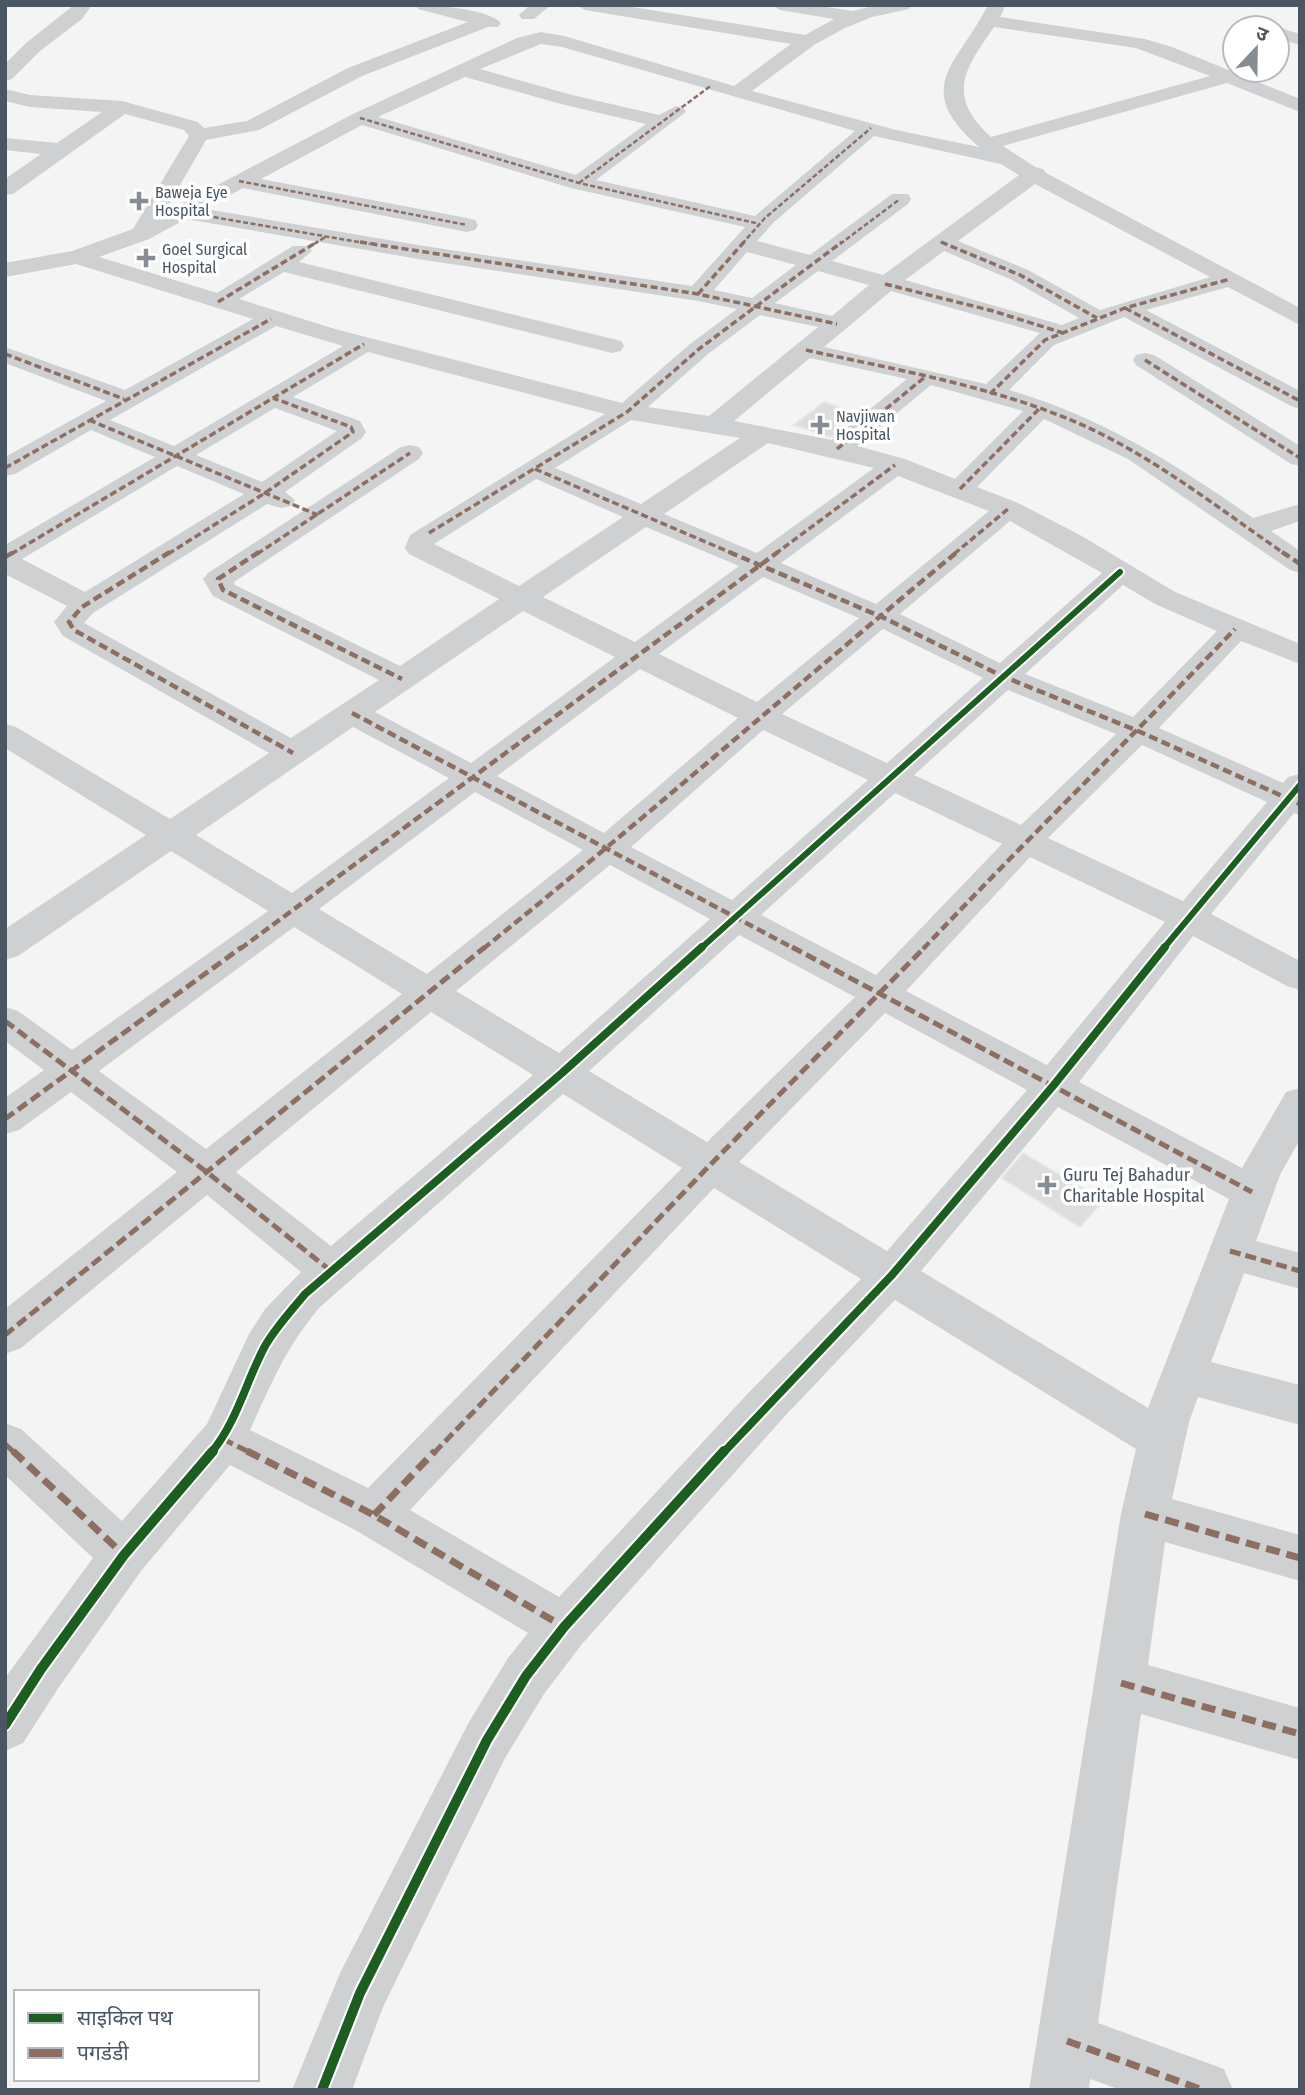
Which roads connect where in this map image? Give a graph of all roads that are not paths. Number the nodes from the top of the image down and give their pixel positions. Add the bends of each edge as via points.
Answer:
1 (83, 5) edge
2 (424, 5) edge
3 (692, 5) edge
4 (780, 5) edge
5 (903, 5) edge
6 (612, 7) edge
7 (994, 13) edge
8 (854, 17) junction
9 (586, 19) edge
10 (673, 19) junction
11 (488, 21) junction
12 (541, 38) junction
13 (808, 41) junction
14 (564, 42) junction
15 (620, 58) junction
16 (462, 70) junction
17 (1221, 74) edge
18 (1221, 79) edge
19 (1245, 84) edge
20 (712, 85) junction
21 (6, 86) edge
22 (738, 92) junction
23 (1300, 106) edge
24 (122, 107) junction
25 (360, 118) junction
26 (663, 122) junction
27 (870, 128) junction
28 (200, 135) junction
29 (988, 144) junction
30 (5, 145) edge
31 (60, 150) junction
32 (1008, 159) junction
33 (1036, 173) junction
34 (239, 181) junction
35 (579, 183) junction
36 (5, 189) edge
37 (900, 199) dead end
38 (184, 212) junction
39 (760, 224) junction
40 (467, 225) dead end
41 (141, 234) junction
42 (327, 236) junction
43 (941, 242) junction
44 (742, 244) junction
45 (77, 257) junction
46 (815, 263) junction
47 (5, 264) edge
48 (281, 264) junction
49 (34, 265) junction
50 (5, 270) edge
51 (1230, 279) junction
52 (885, 284) junction
53 (1300, 289) edge
54 (698, 294) junction
55 (1269, 301) junction
56 (218, 302) junction
57 (760, 306) junction
58 (1125, 309) junction
59 (271, 318) junction
60 (1097, 318) junction
61 (1300, 318) edge
62 (837, 324) junction
63 (1063, 333) junction
64 (364, 344) junction
65 (612, 346) dead end
66 (806, 349) junction
67 (5, 354) edge
68 (1145, 360) dead end
69 (925, 377) junction
70 (990, 394) junction
71 (273, 398) junction
72 (124, 399) junction
73 (1300, 401) edge
74 (1040, 408) junction
75 (626, 412) junction
76 (89, 420) junction
77 (713, 425) junction
78 (764, 434) junction
79 (837, 449) junction
80 (410, 453) dead end
81 (177, 455) junction
82 (1300, 458) edge
83 (895, 465) junction
84 (5, 468) edge
85 (535, 469) junction
86 (960, 489) junction
87 (265, 493) junction
88 (1008, 509) junction
89 (1300, 512) edge
90 (318, 515) junction
91 (643, 516) junction
92 (1248, 529) junction
93 (5, 557) edge
94 (5, 562) edge
95 (1300, 564) edge
96 (758, 566) junction
97 (1120, 572) junction
98 (521, 598) junction
99 (85, 604) junction
100 (882, 617) junction
101 (1300, 625) edge
102 (1243, 632) junction
103 (638, 653) junction
104 (1300, 655) edge
105 (1002, 676) junction
106 (402, 679) junction
107 (352, 713) junction
108 (760, 716) junction
109 (1138, 731) junction
110 (5, 734) edge
111 (293, 753) junction
112 (893, 776) junction
113 (473, 778) junction
114 (1296, 796) edge
115 (173, 834) junction
116 (1025, 841) junction
117 (607, 849) junction
118 (295, 909) junction
119 (735, 918) junction
120 (1188, 918) junction
121 (5, 947) edge
122 (1300, 977) edge
123 (431, 993) junction
124 (880, 995) junction
125 (5, 1021) edge
126 (71, 1071) junction
127 (562, 1073) junction
128 (1053, 1086) junction
129 (1300, 1103) edge
130 (5, 1119) edge
131 (711, 1164) junction
132 (208, 1172) junction
133 (1252, 1192) junction
134 (1230, 1251) junction
135 (331, 1271) junction
136 (1300, 1271) edge
137 (892, 1275) junction
138 (5, 1335) edge
139 (1184, 1374) junction
140 (1300, 1405) edge
141 (223, 1439) junction
142 (1163, 1441) junction
143 (5, 1444) edge
144 (1144, 1514) junction
145 (374, 1515) junction
146 (124, 1555) junction
147 (1300, 1558) edge
148 (564, 1626) junction
149 (1121, 1683) junction
150 (5, 1724) edge
151 (1300, 1734) edge
152 (1063, 2065) edge
153 (322, 2090) edge
154 (1203, 2090) edge

1 - 21 street via 33,47
2 - 11 street
3 - 10 street
4 - 8 street
5 - 8 street
6 - 9 street
6 - 10 street
7 - 17 street via 1138,43
7 - 29 street via 961,64 953,96 970,128
8 - 13 street
9 - 14 street
10 - 13 street
10 - 15 street
11 - 12 street
11 - 28 street via 355,72 252,125
12 - 14 street
12 - 16 street
13 - 22 street
14 - 15 street
15 - 20 street
16 - 25 street
16 - 26 street
18 - 29 street
19 - 23 street
20 - 22 street
20 - 26 street
21 - 24 street via 30,101
22 - 27 street
24 - 28 street via 191,126
24 - 31 street
25 - 34 street
25 - 35 street
26 - 35 street
27 - 32 street
27 - 39 street
28 - 41 street
29 - 32 street
30 - 31 street
31 - 36 street
32 - 33 street
33 - 43 street
33 - 51 street
34 - 38 street
34 - 40 street
35 - 39 street
37 - 46 street
38 - 41 street
38 - 42 street
39 - 44 street
41 - 45 street
42 - 48 street
42 - 54 street
43 - 52 street
43 - 60 street via 1020,275
44 - 46 street
44 - 54 street
45 - 49 street
45 - 56 street
46 - 52 street
46 - 57 street
47 - 49 street
48 - 56 street
48 - 65 street
49 - 50 street
51 - 55 street
51 - 58 street
52 - 62 street
52 - 63 street
53 - 55 street
54 - 57 street
55 - 61 street
56 - 59 street
57 - 62 street
57 - 75 street via 699,349
58 - 60 street
58 - 73 street
59 - 64 street
59 - 72 street
60 - 63 street
62 - 66 street
63 - 70 street via 1033,349
64 - 71 street
64 - 75 street
66 - 69 street
66 - 77 street
67 - 72 street
68 - 82 street
69 - 70 street
69 - 79 street
70 - 74 street
71 - 81 street
71 - 87 street via 354,430
72 - 76 street
74 - 86 street
74 - 92 street via 1111,439 1161,468
75 - 77 street
75 - 85 street
76 - 81 street
76 - 84 street
77 - 78 street
78 - 79 street
78 - 91 street
79 - 83 street
80 - 90 street
81 - 87 street
81 - 93 street
83 - 86 street
83 - 96 street
85 - 91 street
85 - 98 street via 418,544
86 - 88 street
87 - 90 street
87 - 99 street
88 - 97 street
88 - 100 street
89 - 92 street
90 - 106 street via 222,575 219,585
91 - 96 street
91 - 98 street
92 - 95 street
94 - 99 street
96 - 100 street
96 - 103 street
97 - 102 street via 1165,598
97 - 105 street
98 - 103 street
98 - 106 street
99 - 111 street via 69,622 74,630
100 - 105 street
100 - 108 street
101 - 102 street
102 - 104 street
102 - 109 street
103 - 108 street
103 - 113 street
105 - 109 street
105 - 112 street
106 - 107 street
107 - 111 street
107 - 113 street
108 - 112 street
108 - 117 street
109 - 114 street
109 - 116 street
110 - 115 street
111 - 115 street
112 - 116 street
112 - 119 street
113 - 117 street
113 - 118 street
114 - 120 street
115 - 118 street
115 - 121 street
116 - 120 street
116 - 124 street
117 - 119 street
117 - 123 street
118 - 123 street
118 - 126 street
119 - 124 street
119 - 127 street
120 - 122 street
120 - 128 street
123 - 127 street
123 - 132 street
124 - 128 street
124 - 131 street
125 - 126 street
126 - 130 street
126 - 132 street
127 - 131 street
127 - 135 street
128 - 133 street
128 - 137 street
129 - 133 street
131 - 137 street
131 - 145 street
132 - 135 street
132 - 138 street
133 - 134 street
134 - 136 street
134 - 139 street
135 - 141 street via 281,1322
137 - 142 street
137 - 148 street
139 - 140 street
139 - 142 street
141 - 145 street
141 - 146 street
142 - 144 street
143 - 146 street
144 - 147 street
144 - 149 street
145 - 148 street
146 - 150 street
148 - 153 street via 526,1676 487,1740 360,1993
149 - 151 street
149 - 152 street
152 - 154 street

